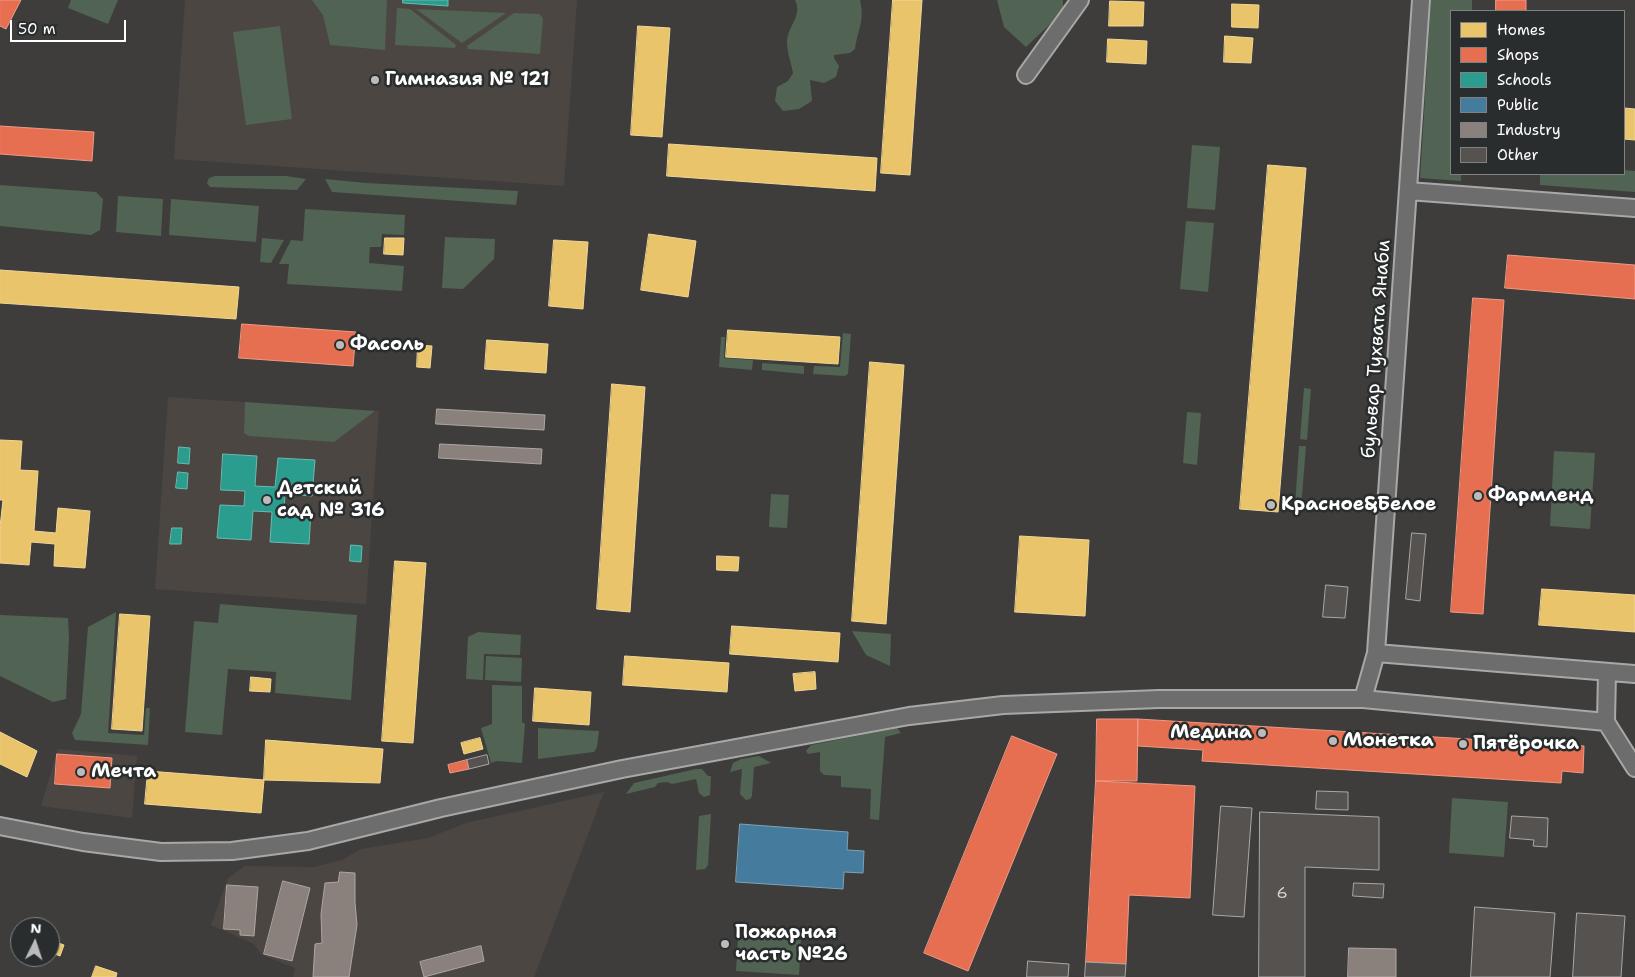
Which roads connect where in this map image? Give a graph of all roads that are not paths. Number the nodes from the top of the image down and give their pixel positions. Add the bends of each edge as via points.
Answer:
1 (1080, 0) edge
2 (1422, 0) edge
3 (1026, 76) dead end
4 (1408, 191) junction
5 (1635, 208) edge
6 (1376, 654) junction
7 (1607, 672) junction
8 (1635, 674) edge
9 (1362, 699) junction
10 (1606, 722) junction
11 (1635, 768) edge
12 (0, 826) edge

1 - 3 street
2 - 4 street, бульвар Тухвата Янаби
4 - 5 street
4 - 6 street, бульвар Тухвата Янаби
6 - 7 street
6 - 9 street, бульвар Тухвата Янаби
7 - 8 street
7 - 10 street
9 - 10 street
9 - 12 street via 1159,699 1003,705 909,716 622,769 308,840 232,851 161,852 83,842
10 - 11 street

